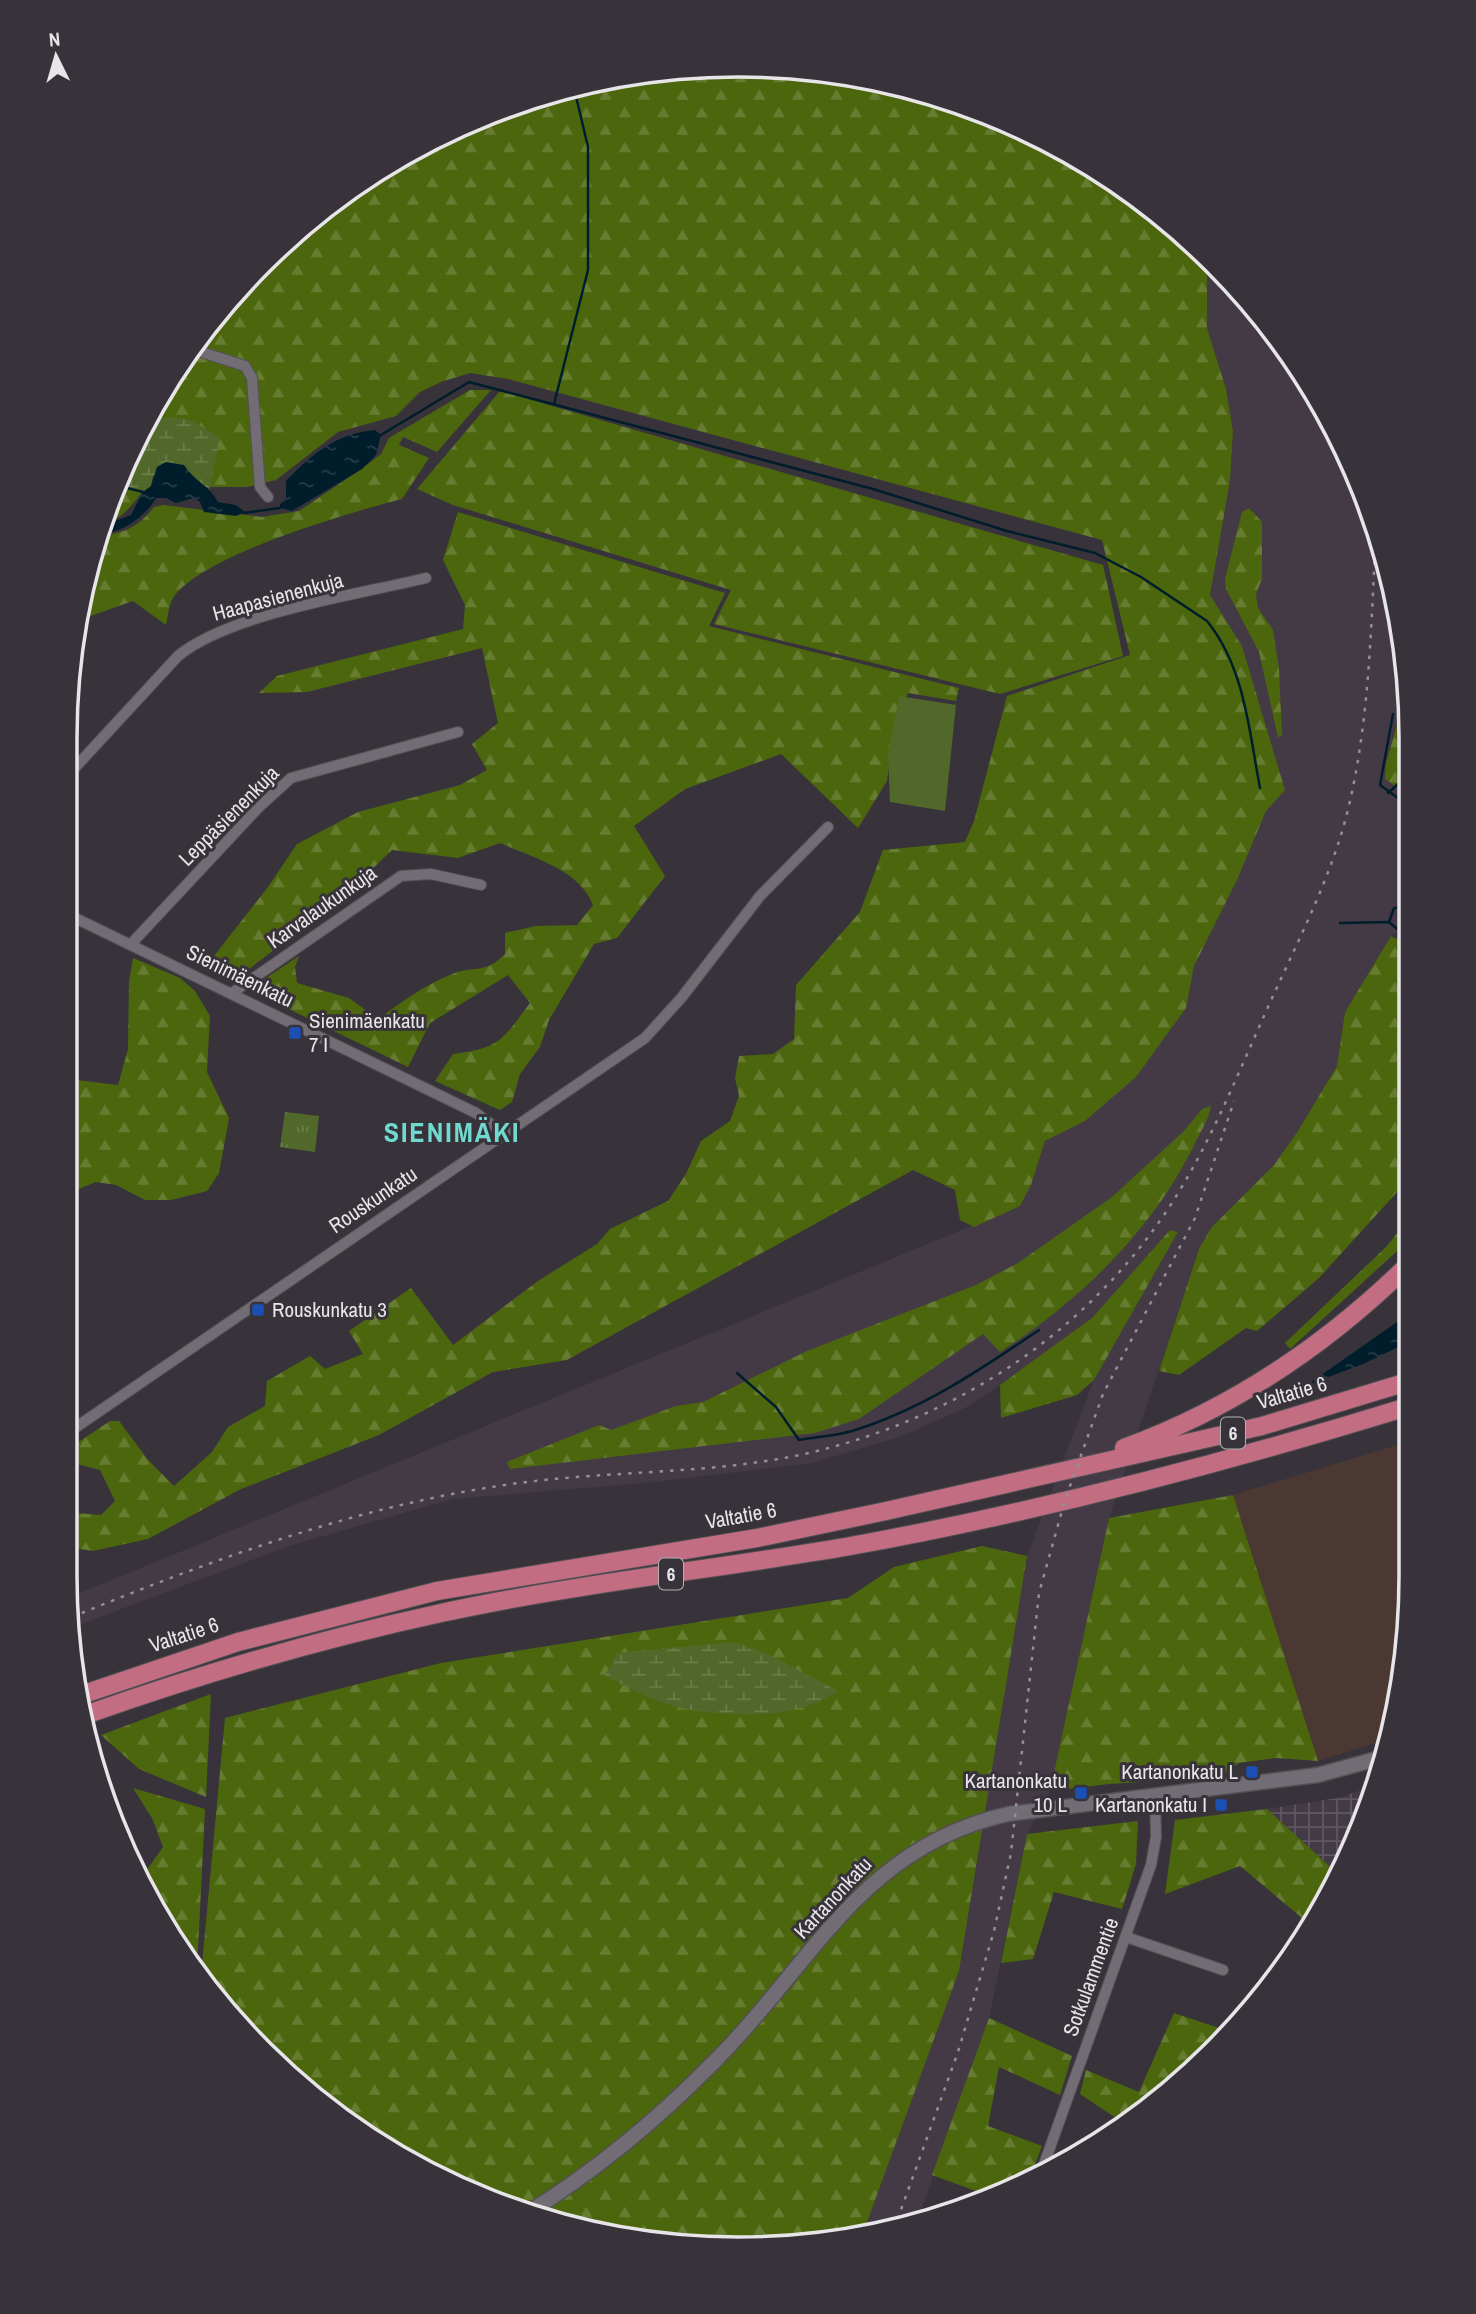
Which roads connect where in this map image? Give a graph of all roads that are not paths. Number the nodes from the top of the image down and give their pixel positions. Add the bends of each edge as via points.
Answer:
1 (202, 352) edge
2 (268, 497) dead end
3 (426, 578) dead end
4 (458, 732) dead end
5 (77, 765) edge
6 (828, 827) dead end
7 (481, 885) dead end
8 (77, 919) edge
9 (131, 944) junction
10 (232, 993) junction
11 (504, 1134) junction
12 (1399, 1273) edge
13 (1399, 1384) edge
14 (1399, 1409) edge
15 (77, 1426) edge
16 (1056, 1473) junction
17 (88, 1693) edge
18 (92, 1713) edge
19 (1372, 1760) edge
20 (1155, 1796) junction
21 (1126, 1937) junction
22 (1223, 1970) dead end
23 (1045, 2161) edge
24 (538, 2206) edge

1 - 2 street via 245,366 252,378 260,487
3 - 5 street, Haapasienenkuja via 265,617 196,642
4 - 9 street, Leppäsienenkuja via 291,778
6 - 11 street, Rouskunkatu via 774,880 645,1038
7 - 10 street, Karvalaukunkuja via 431,874 401,876
8 - 9 street, Sienimäenkatu
9 - 10 street, Sienimäenkatu
10 - 11 street, Sienimäenkatu via 477,1113
11 - 15 street, Rouskunkatu
12 - 16 highway via 1334,1330 1222,1405
13 - 16 highway, Valtatie 6 / 6 via 1262,1426
14 - 18 highway, Valtatie 6 / 6 via 1260,1452 1029,1510 845,1546 442,1613 243,1662
16 - 17 highway, Valtatie 6 / 6 via 757,1538 424,1594 238,1642
19 - 20 main road, Kartanonkatu via 1318,1775
20 - 21 street, Sotkulammentie via 1151,1865
20 - 24 main road, Kartanonkatu via 977,1821 906,1856 863,1890 774,1997 680,2095 596,2165
21 - 22 street
21 - 23 street, Sotkulammentie

